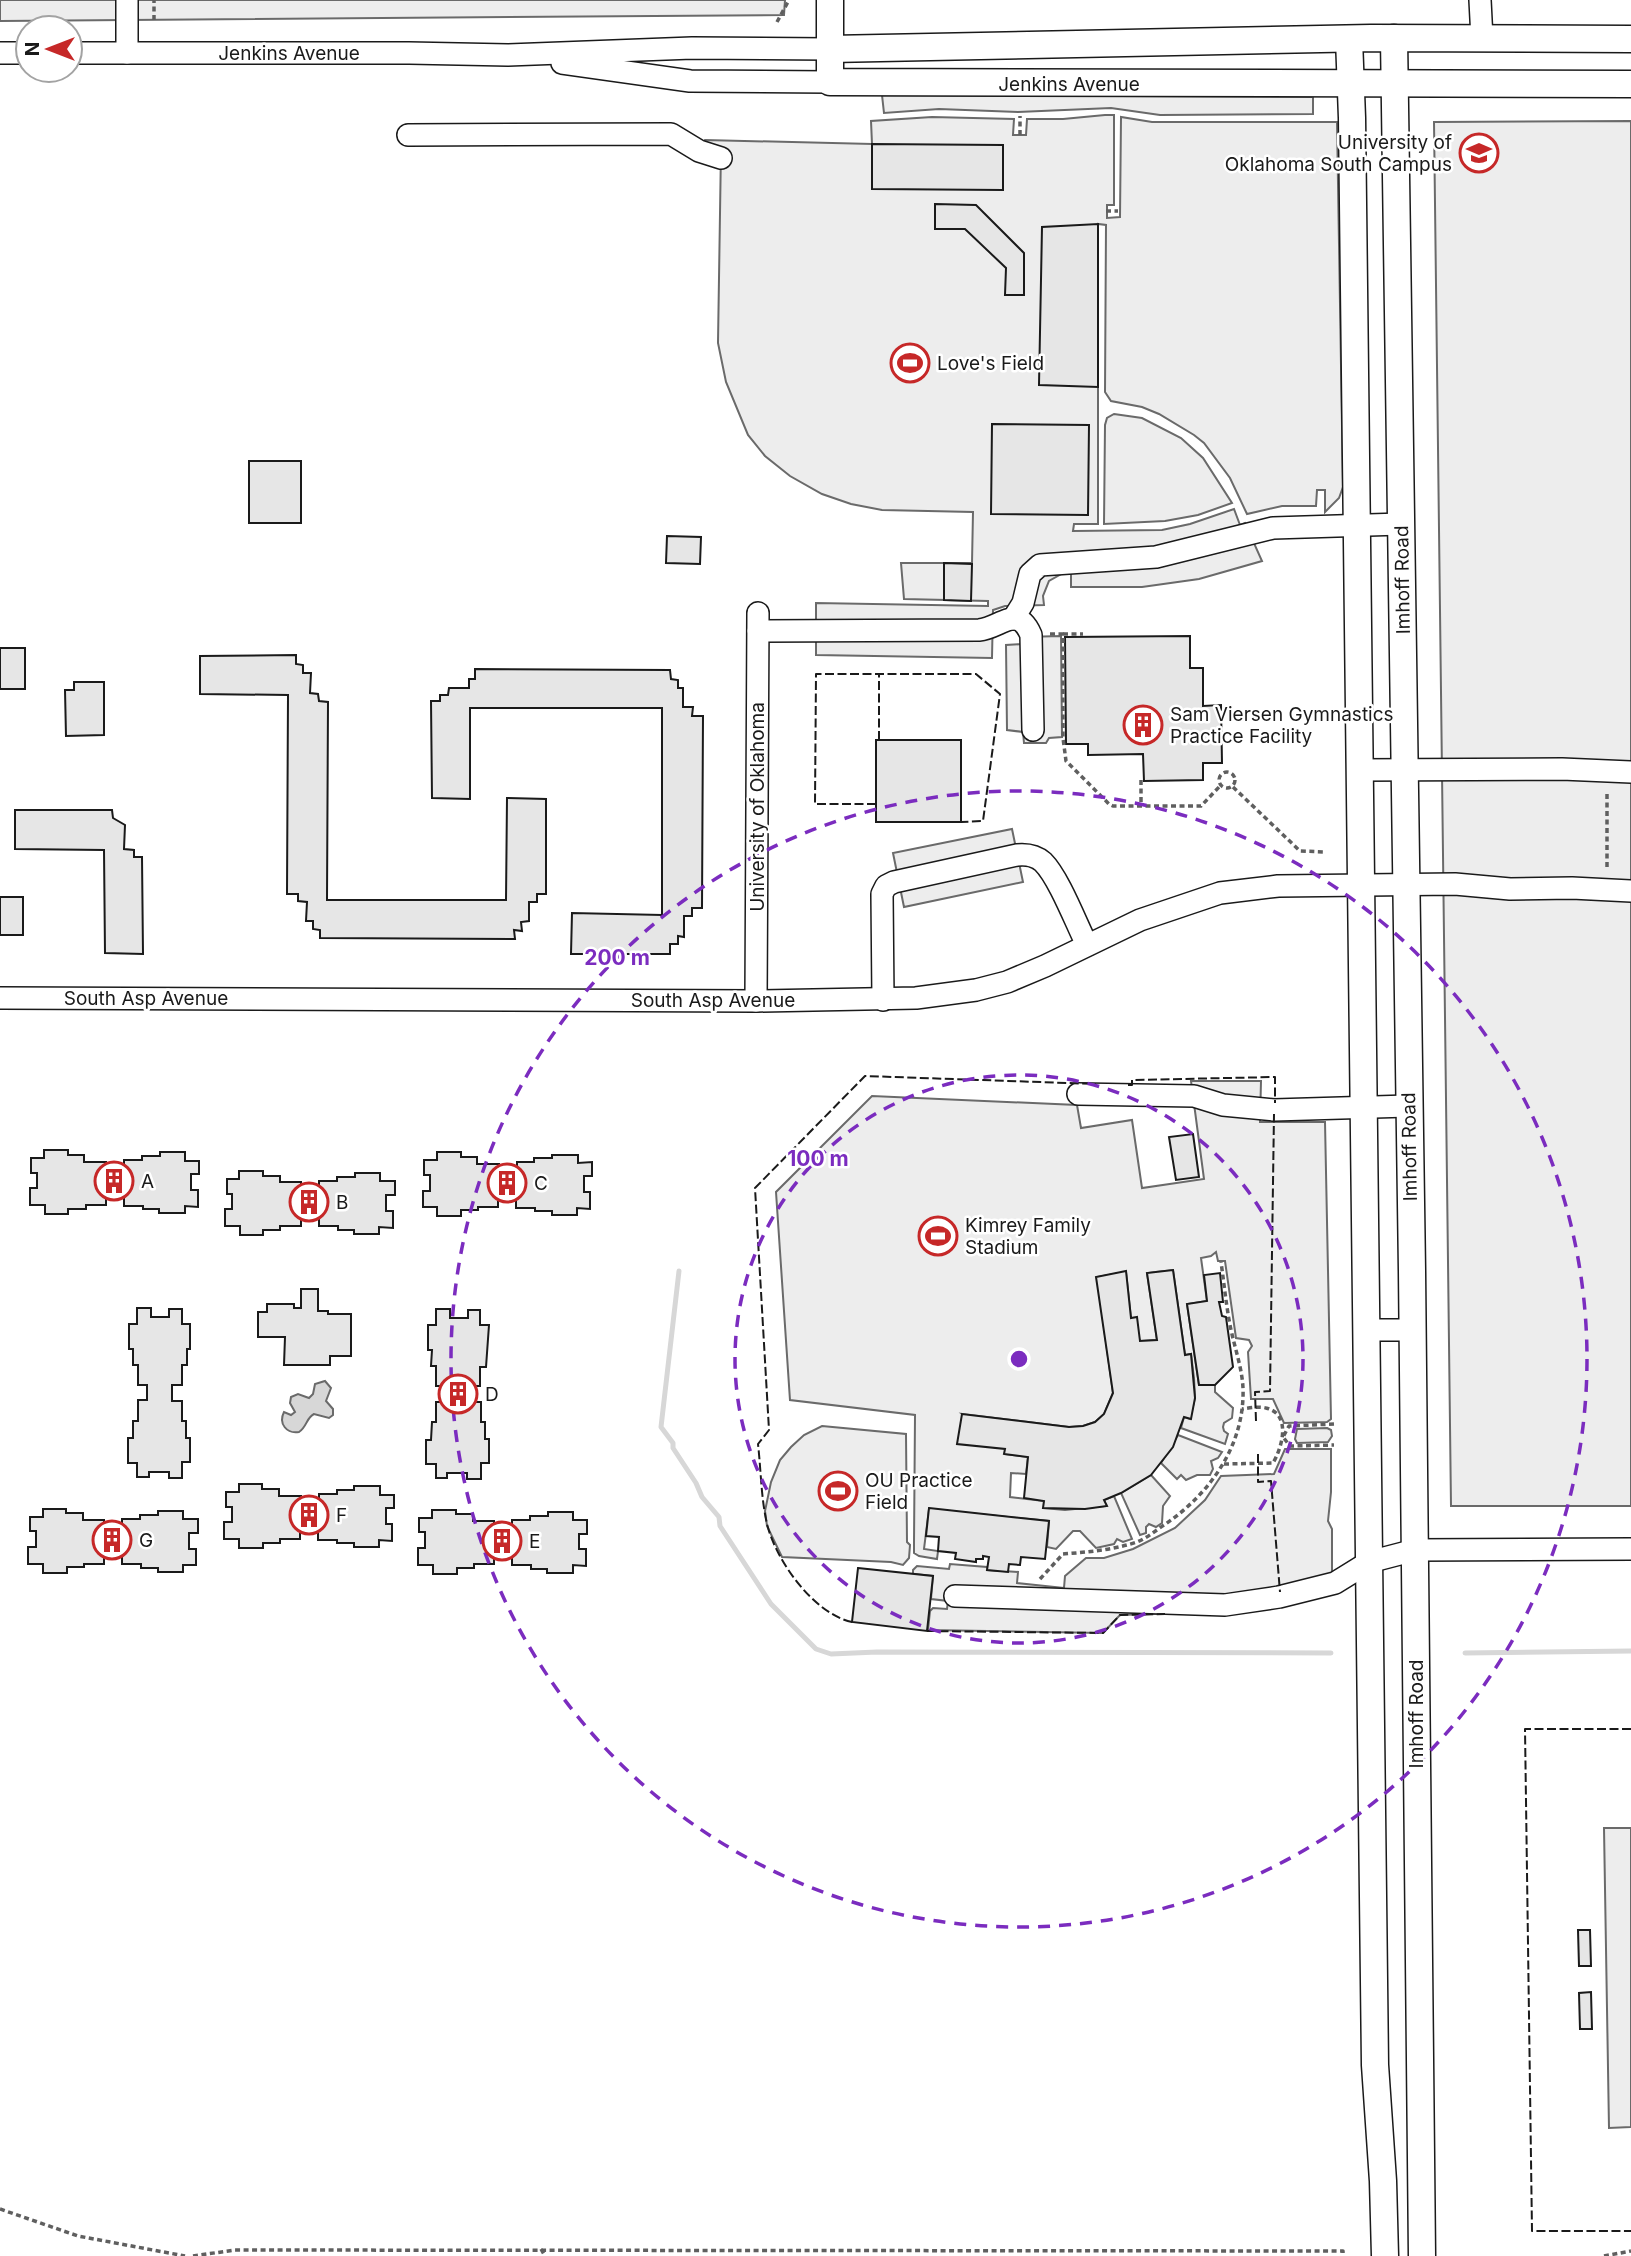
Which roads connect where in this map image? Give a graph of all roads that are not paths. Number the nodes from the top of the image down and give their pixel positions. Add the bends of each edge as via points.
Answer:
1 (127, 0) edge
2 (830, 0) edge
3 (1480, 0) edge
4 (1394, 38) junction
5 (1349, 39) junction
6 (1482, 39) junction
7 (1631, 39) edge
8 (830, 49) junction
9 (84, 53) edge
10 (127, 54) junction
11 (508, 55) junction
12 (830, 82) junction
13 (1349, 84) junction
14 (1395, 84) junction
15 (1631, 84) edge
16 (408, 135) dead end
17 (721, 158) dead end
18 (1401, 524) junction
19 (1356, 526) junction
20 (1013, 619) junction
21 (1033, 730) dead end
22 (1405, 769) junction
23 (1360, 770) junction
24 (1631, 772) edge
25 (1406, 885) junction
26 (1361, 886) junction
27 (1631, 891) edge
28 (1087, 945) junction
29 (0, 998) edge
30 (883, 1000) junction
31 (756, 1001) junction
32 (1078, 1094) dead end
33 (1408, 1106) junction
34 (1363, 1109) junction
35 (1366, 1330) junction
36 (1412, 1330) junction
37 (1631, 1549) edge
38 (1415, 1550) junction
39 (1369, 1562) junction
40 (955, 1596) dead end
41 (1385, 2256) edge
42 (1422, 2256) edge

1 - 10 street
2 - 8 main road
3 - 6 street
4 - 5 main road, Jenkins Avenue
4 - 6 main road, Jenkins Avenue
4 - 14 main road, Imhoff Road
5 - 8 main road, Jenkins Avenue
5 - 13 main road
6 - 7 main road, Jenkins Avenue
8 - 11 street, Jenkins Avenue via 692,48
8 - 12 main road
9 - 10 street, Jenkins Avenue
10 - 11 street, Jenkins Avenue
11 - 12 street, Jenkins Avenue via 690,81
12 - 13 main road, Jenkins Avenue
13 - 14 main road, Jenkins Avenue
13 - 19 main road
14 - 15 main road, Jenkins Avenue
14 - 18 main road, Imhoff Road
16 - 17 street via 671,134
18 - 19 street
18 - 22 main road, Imhoff Road
19 - 20 street via 1273,528 1156,557 1040,565 1030,574 1023,603
19 - 23 main road
20 - 21 street via 1025,624 1031,635
20 - 31 street, University of Oklahoma via 979,630 758,622
22 - 23 street
22 - 24 street
22 - 25 main road, Imhoff Road
23 - 26 main road
25 - 26 street, South Asp Avenue
25 - 27 street, South Asp Avenue
25 - 33 main road, Imhoff Road
26 - 28 street, South Asp Avenue via 1278,886 1220,893 1140,920
26 - 34 main road
28 - 30 street, South Asp Avenue via 1007,982 950,994
28 - 30 street via 1053,876 1034,856 1017,855 894,882 882,894
29 - 31 street, South Asp Avenue
30 - 31 street, South Asp Avenue
32 - 34 street via 1194,1096 1223,1105 1275,1110
33 - 34 street
33 - 36 main road, Imhoff Road
34 - 35 main road
35 - 36 street
35 - 39 main road
36 - 38 main road, Imhoff Road
37 - 38 street
38 - 39 street
38 - 42 main road, Imhoff Road
39 - 40 street via 1335,1583 1225,1605
39 - 41 main road via 1375,2066

